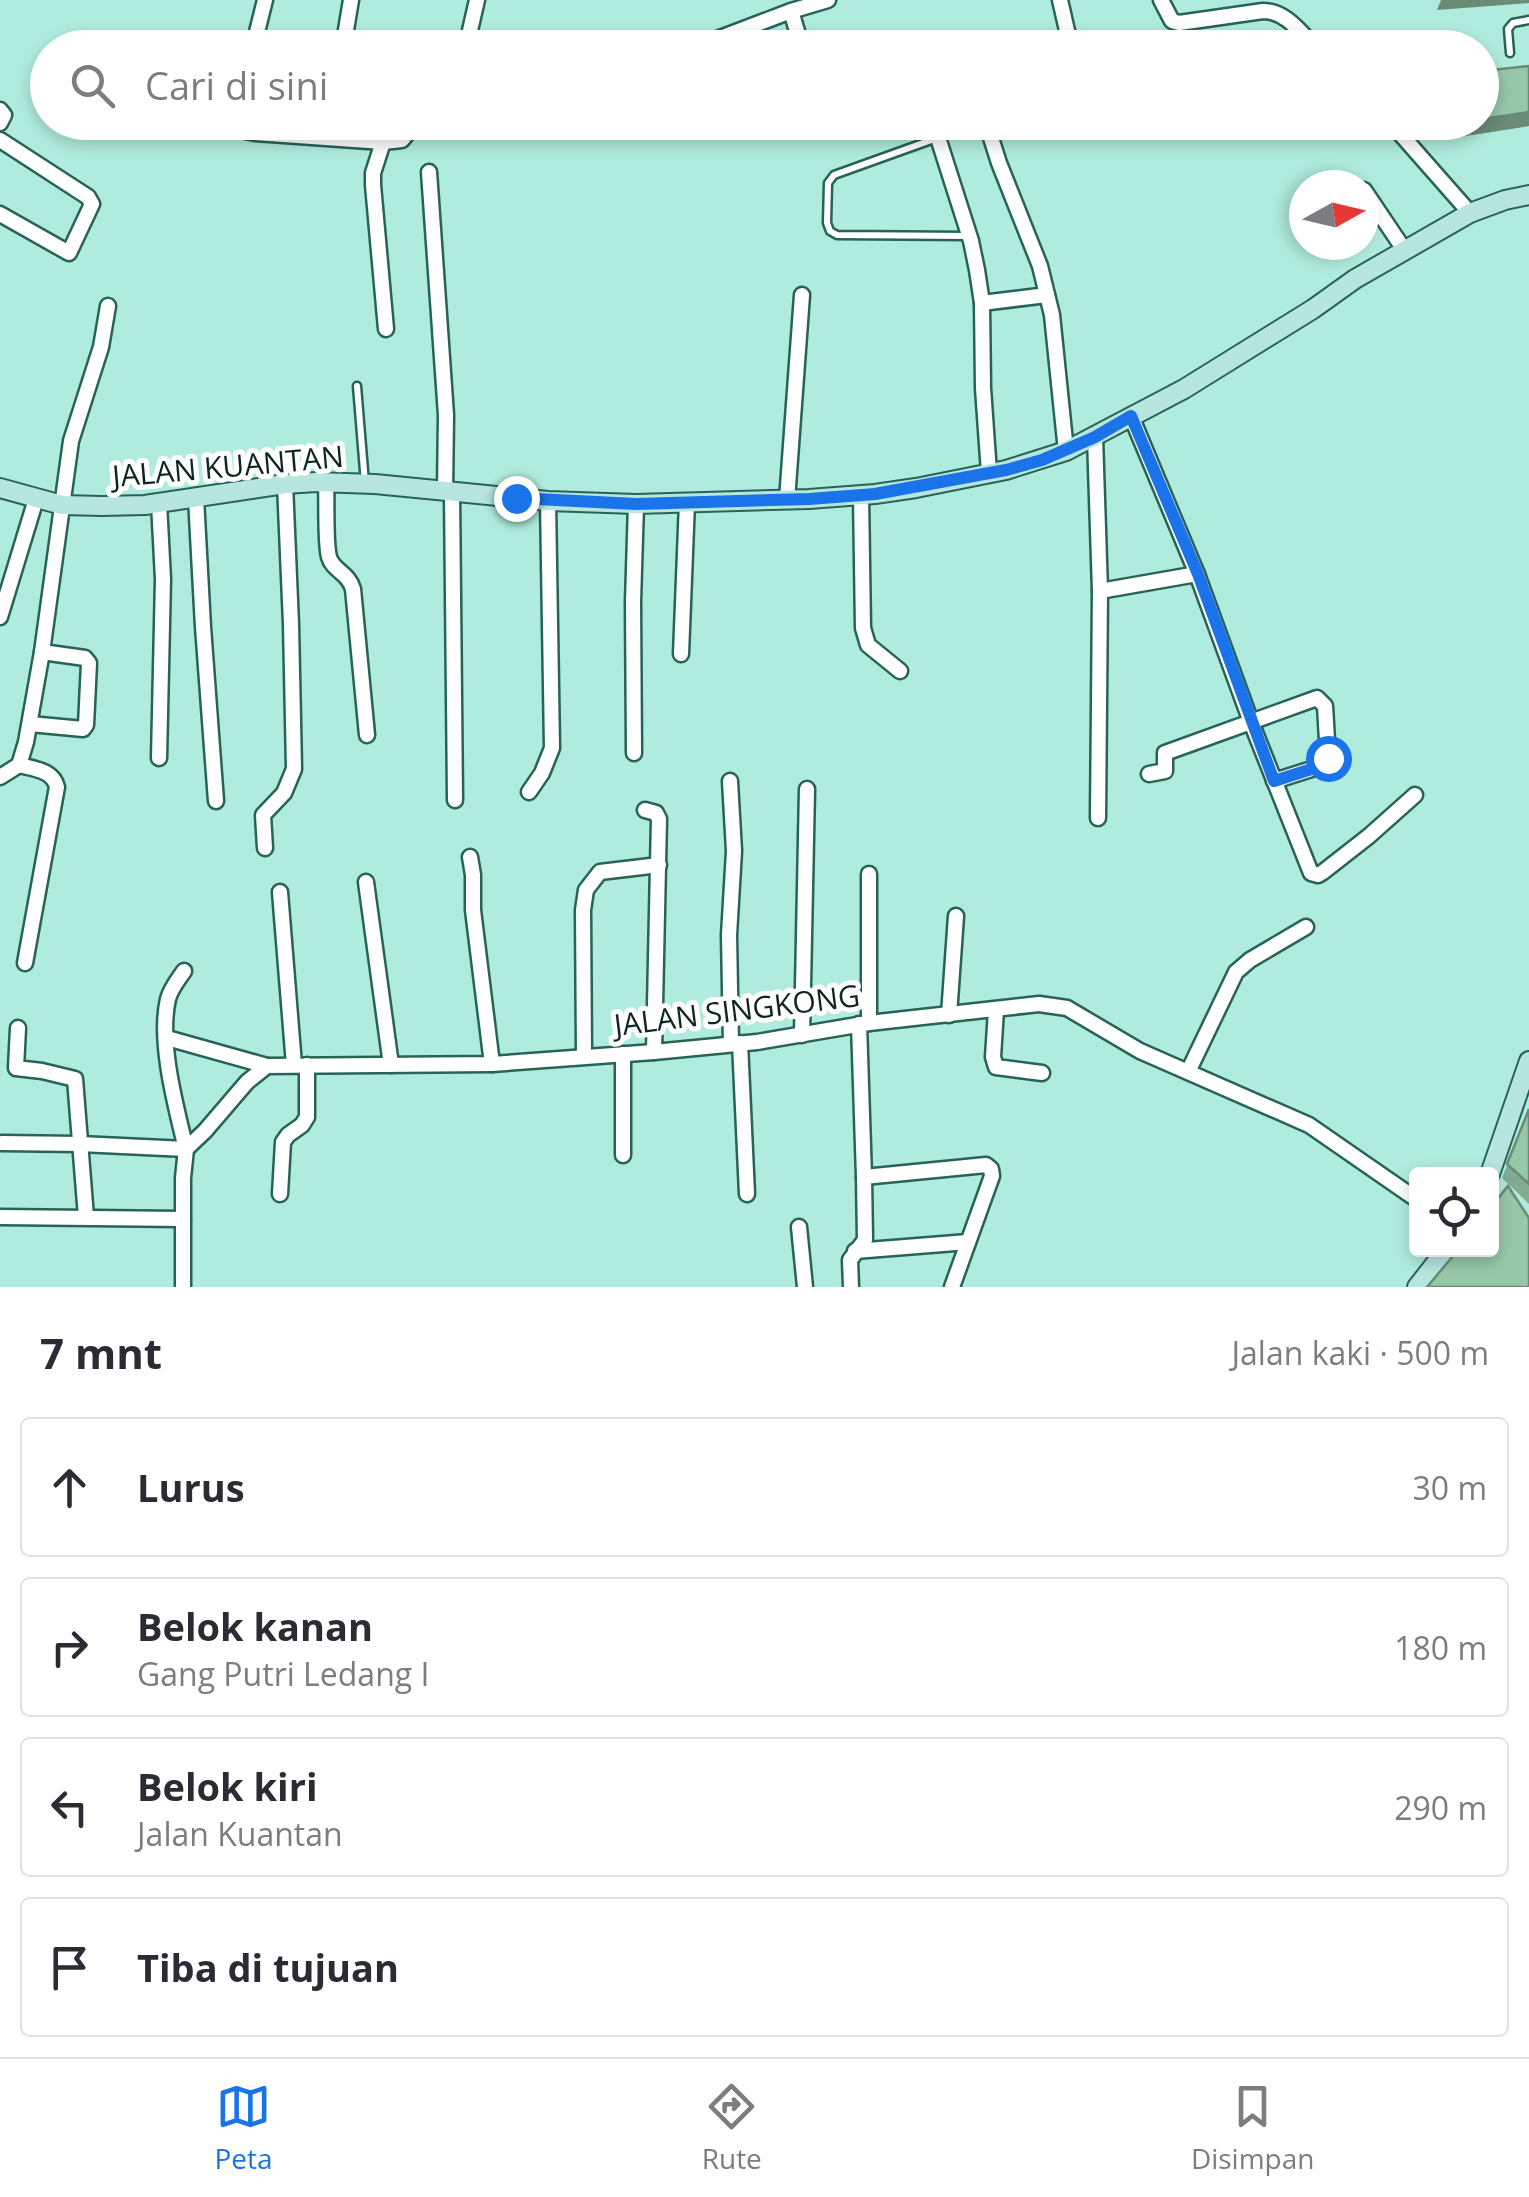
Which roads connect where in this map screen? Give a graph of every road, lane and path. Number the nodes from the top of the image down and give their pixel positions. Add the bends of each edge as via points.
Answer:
1 (266, 0) edge
2 (352, 0) edge
3 (477, 0) edge
4 (828, 0) edge
5 (1060, 0) edge
6 (1161, 0) edge
7 (791, 10) junction
8 (1529, 20) edge
9 (258, 30) edge
10 (346, 30) edge
11 (470, 30) edge
12 (740, 30) edge
13 (797, 30) edge
14 (1067, 30) edge
15 (1298, 30) edge
16 (1510, 54) dead end
17 (0, 110) edge
18 (0, 123) edge
19 (0, 140) edge
20 (355, 140) edge
21 (402, 140) edge
22 (913, 140) edge
23 (938, 140) edge
24 (993, 140) edge
25 (1406, 140) edge
26 (383, 142) junction
27 (429, 172) dead end
28 (1529, 195) edge
29 (1379, 212) edge
30 (1470, 213) junction
31 (0, 214) edge
32 (969, 236) junction
33 (1405, 251) junction
34 (1046, 294) junction
35 (802, 295) dead end
36 (982, 303) junction
37 (108, 306) dead end
38 (386, 329) dead end
39 (357, 386) dead end
40 (1131, 416) junction
41 (1095, 437) junction
42 (1066, 451) junction
43 (990, 473) junction
44 (326, 482) junction
45 (284, 484) junction
46 (365, 484) junction
47 (0, 488) edge
48 (448, 492) junction
49 (861, 495) junction
50 (196, 498) junction
51 (36, 499) junction
52 (787, 500) junction
53 (548, 501) junction
54 (687, 502) junction
55 (159, 503) junction
56 (636, 504) junction
57 (62, 505) junction
58 (1198, 574) junction
59 (1100, 591) junction
60 (0, 617) edge
61 (42, 652) junction
62 (681, 654) dead end
63 (900, 671) dead end
64 (1251, 722) junction
65 (30, 724) junction
66 (367, 735) dead end
67 (634, 753) dead end
68 (158, 758) dead end
69 (19, 765) junction
70 (1149, 774) dead end
71 (0, 777) edge
72 (730, 781) dead end
73 (1274, 781) junction
74 (807, 789) dead end
75 (529, 792) dead end
76 (1415, 795) dead end
77 (454, 800) dead end
78 (216, 801) dead end
79 (645, 810) dead end
80 (1098, 818) dead end
81 (265, 848) dead end
82 (470, 857) dead end
83 (659, 864) junction
84 (870, 874) dead end
85 (366, 882) dead end
86 (280, 892) dead end
87 (956, 916) dead end
88 (1306, 927) dead end
89 (25, 963) dead end
90 (184, 971) dead end
91 (996, 1010) junction
92 (949, 1015) junction
93 (864, 1024) junction
94 (18, 1028) dead end
95 (802, 1035) junction
96 (167, 1038) junction
97 (735, 1044) junction
98 (654, 1052) junction
99 (624, 1054) junction
100 (584, 1056) junction
101 (1529, 1061) edge
102 (492, 1064) junction
103 (300, 1065) junction
104 (391, 1065) junction
105 (267, 1066) junction
106 (1042, 1072) dead end
107 (1188, 1072) junction
108 (2, 1143) edge
109 (80, 1144) junction
110 (186, 1149) junction
111 (624, 1156) dead end
112 (1492, 1167) edge
113 (864, 1178) junction
114 (280, 1194) dead end
115 (747, 1194) dead end
116 (1409, 1195) edge
117 (86, 1216) junction
118 (0, 1217) edge
119 (183, 1219) junction
120 (799, 1228) dead end
121 (968, 1242) junction
122 (856, 1251) junction
123 (1440, 1257) edge
124 (183, 1287) edge
125 (805, 1287) edge
126 (851, 1287) edge
127 (952, 1287) edge
128 (1416, 1287) edge

1 - 9 street
2 - 10 street
3 - 11 street
4 - 7 street
5 - 14 street
6 - 15 street via 1178,23 1263,11 1276,12
7 - 12 street
7 - 13 street
8 - 16 lane via 1508,29
17 - 18 street
19 - 31 street via 92,204 70,253
20 - 26 street
21 - 26 street
22 - 32 lane via 834,175 828,183 830,231
23 - 32 street
24 - 34 street
25 - 30 street
26 - 38 street via 373,185
27 - 48 street
28 - 30 street, JALAN KUANTAN
29 - 33 street
30 - 33 street, JALAN KUANTAN
32 - 36 street
33 - 40 street, JALAN KUANTAN
34 - 36 street
34 - 42 street
35 - 52 street
36 - 43 street
37 - 57 street via 71,441
39 - 46 lane
40 - 41 street, JALAN KUANTAN
40 - 58 street
41 - 42 street, JALAN KUANTAN
41 - 59 street
42 - 43 street, JALAN KUANTAN
43 - 49 street, JALAN KUANTAN
44 - 45 street, JALAN KUANTAN
44 - 46 street, JALAN KUANTAN
44 - 66 street via 328,552 351,582
45 - 50 street, JALAN KUANTAN
45 - 81 street via 294,769 284,793 263,815
46 - 48 street, JALAN KUANTAN
47 - 51 street, JALAN KUANTAN
48 - 53 street, JALAN KUANTAN
48 - 77 street
49 - 52 street, JALAN KUANTAN
49 - 63 street via 863,628 868,646
50 - 55 street, JALAN KUANTAN
50 - 78 street
51 - 57 street, JALAN KUANTAN
51 - 60 street
52 - 54 street, JALAN KUANTAN
53 - 56 street, JALAN KUANTAN
53 - 75 street via 552,748
54 - 56 street, JALAN KUANTAN
54 - 62 street
55 - 57 street, JALAN KUANTAN
55 - 68 street
56 - 67 street
57 - 61 street
58 - 59 street
58 - 64 street
59 - 80 street
61 - 65 street
61 - 65 street via 85,658 86,725
64 - 70 street via 1165,753 1165,771
64 - 73 street
64 - 73 street via 1313,698 1325,706 1328,758
65 - 69 street
69 - 71 street
69 - 89 street via 48,773 57,786
72 - 97 street
73 - 76 street via 1314,875
74 - 95 street
79 - 83 street via 658,815
82 - 102 street
83 - 98 street
83 - 100 street via 600,872 586,890
84 - 93 street
85 - 104 street
86 - 103 street
87 - 92 street
88 - 107 street via 1236,972
90 - 96 street via 168,997
91 - 92 street, JALAN SINGKONG
91 - 106 street via 996,1067
91 - 107 street, JALAN SINGKONG via 1058,1005
92 - 93 street, JALAN SINGKONG
93 - 95 street, JALAN SINGKONG
93 - 113 street
94 - 109 street via 16,1068 75,1079
95 - 97 street, JALAN SINGKONG
96 - 105 street, JALAN SINGKONG
96 - 110 street
97 - 98 street, JALAN SINGKONG
97 - 115 street
98 - 99 street, JALAN SINGKONG
99 - 100 street, JALAN SINGKONG
99 - 111 street
100 - 102 street, JALAN SINGKONG
101 - 112 street
102 - 104 street, JALAN SINGKONG
103 - 104 street, JALAN SINGKONG
103 - 105 street, JALAN SINGKONG
103 - 114 street via 307,1117 283,1142
105 - 110 street
107 - 116 street, JALAN SINGKONG via 1309,1125
108 - 109 street
109 - 110 street
109 - 117 street
110 - 119 street
113 - 121 street via 986,1165 992,1176
113 - 122 street via 866,1240
117 - 118 street
117 - 119 street
119 - 124 street
120 - 125 street
121 - 122 street
121 - 127 street
122 - 126 street
123 - 128 street

